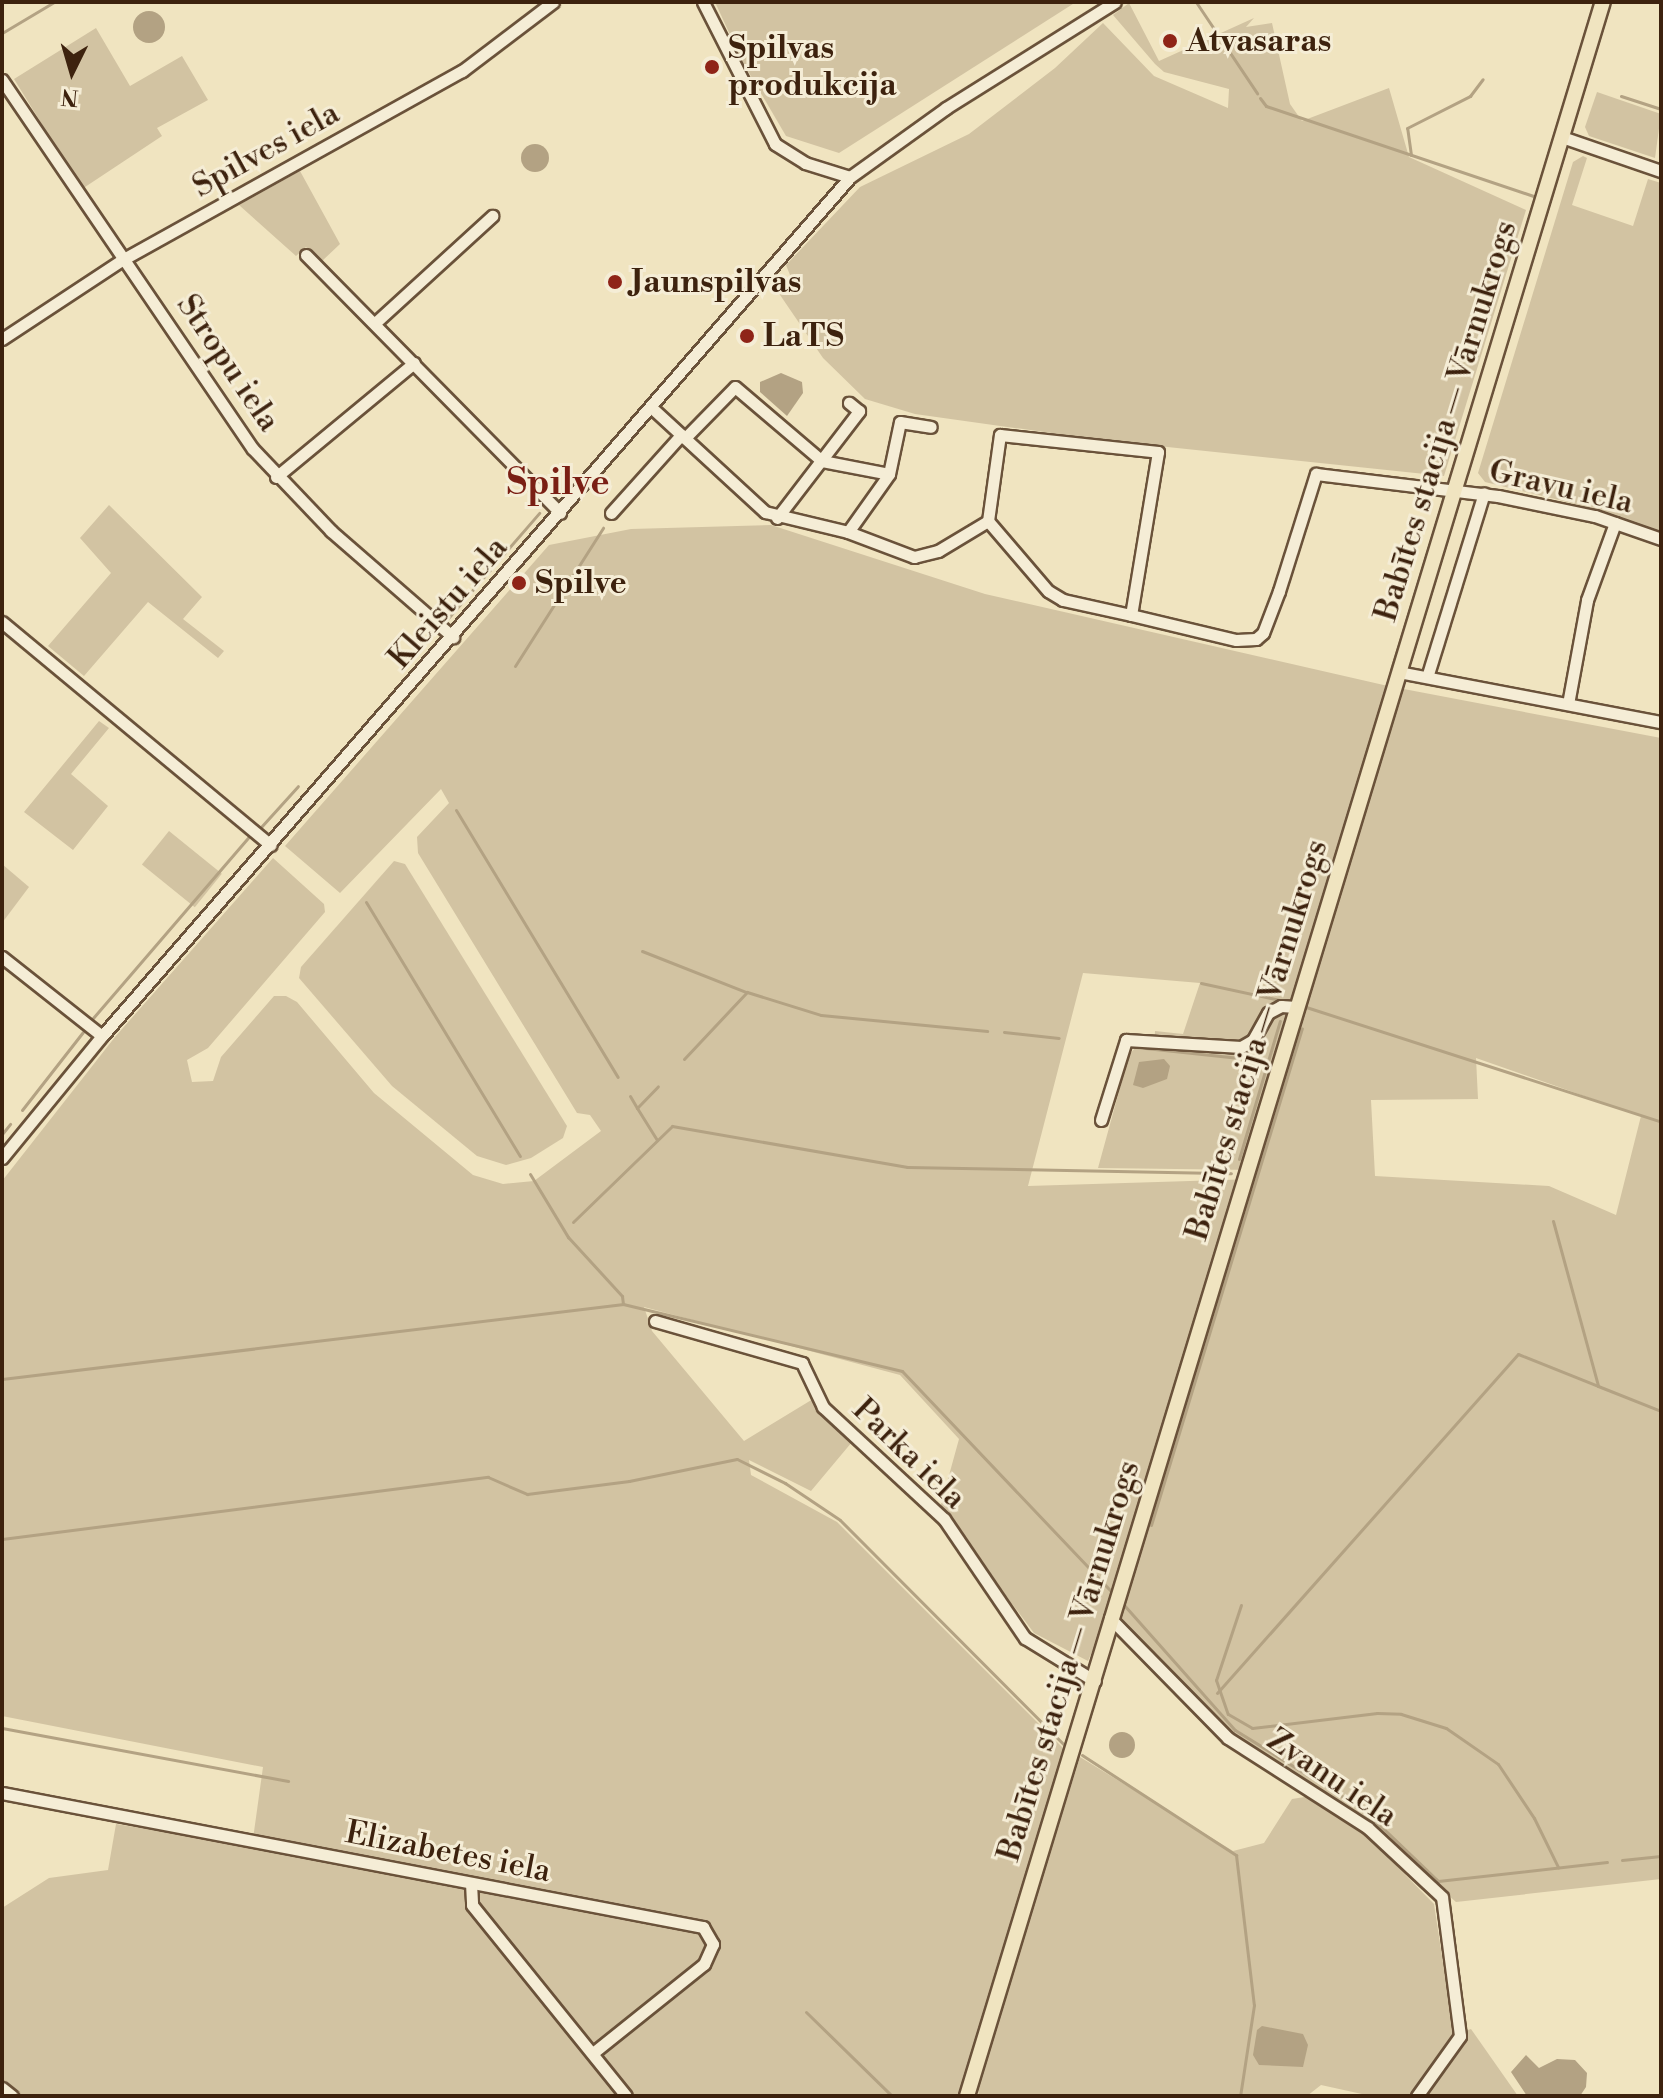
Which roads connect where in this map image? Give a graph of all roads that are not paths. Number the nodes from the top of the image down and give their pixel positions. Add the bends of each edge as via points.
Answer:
1 (553, 2) edge
2 (703, 2) edge
3 (1115, 2) edge
4 (1603, 2) edge
5 (2, 80) edge
6 (1562, 137) junction
7 (1661, 171) edge
8 (850, 177) junction
9 (492, 216) dead end
10 (306, 255) dead end
11 (122, 260) junction
12 (375, 323) junction
13 (2, 339) edge
14 (414, 363) junction
15 (849, 403) dead end
16 (652, 408) junction
17 (931, 427) dead end
18 (683, 436) junction
19 (822, 461) junction
20 (889, 474) junction
21 (276, 477) junction
22 (1455, 490) junction
23 (1484, 493) junction
24 (560, 513) junction
25 (611, 513) dead end
26 (777, 518) junction
27 (988, 521) junction
28 (1615, 523) junction
29 (848, 532) junction
30 (1661, 539) edge
31 (1131, 615) junction
32 (2, 622) edge
33 (453, 637) junction
34 (1398, 672) junction
35 (1428, 674) junction
36 (1568, 704) junction
37 (1661, 722) edge
38 (271, 845) junction
39 (2, 957) edge
40 (1296, 1007) junction
41 (102, 1036) junction
42 (1101, 1120) dead end
43 (2, 1158) edge
44 (655, 1321) dead end
45 (1110, 1618) junction
46 (1095, 1681) junction
47 (2, 1793) edge
48 (471, 1883) junction
49 (593, 2053) junction
50 (2, 2088) edge
51 (12, 2096) edge
52 (626, 2096) edge
53 (967, 2096) edge
54 (1417, 2096) edge

1 - 11 street, Spilves iela via 462,71
2 - 8 street via 775,144 805,163
3 - 8 street, Kleistu iela via 934,116
4 - 6 main road, Babītes stacija — Vārnukrogs
5 - 11 street, Stropu iela
6 - 7 street
6 - 22 main road, Babītes stacija — Vārnukrogs
8 - 16 street, Kleistu iela
9 - 12 street
10 - 12 street
11 - 13 street, Spilves iela
11 - 21 street, Stropu iela
12 - 14 street
14 - 21 street
14 - 24 street
15 - 19 street via 859,411
16 - 18 street
16 - 24 street, Kleistu iela
17 - 20 street via 900,422
18 - 19 street via 740,387
18 - 25 street
18 - 26 street
19 - 20 street
19 - 26 street
20 - 29 street
21 - 33 street, Stropu iela
22 - 23 street, Gravu iela
22 - 31 street, Gravu iela via 1316,474 1263,633 1256,639 1236,640
22 - 34 main road, Babītes stacija — Vārnukrogs
23 - 28 street, Gravu iela
23 - 35 street
24 - 33 street, Kleistu iela
26 - 29 street
27 - 29 street via 938,551 914,557
27 - 31 street via 1048,591 1063,600
27 - 31 street via 1000,435 1158,452
28 - 30 street, Gravu iela
28 - 36 street via 1587,600
32 - 38 street
33 - 38 street, Kleistu iela
34 - 35 street
34 - 40 main road, Babītes stacija — Vārnukrogs
35 - 36 street
36 - 37 street
38 - 41 street, Kleistu iela
39 - 41 street
40 - 42 street via 1281,1006 1268,1013 1253,1040 1241,1047 1126,1040
40 - 45 main road, Babītes stacija — Vārnukrogs
41 - 43 street, Kleistu iela
44 - 46 street, Parka iela via 802,1363 823,1407 944,1519 1025,1638
45 - 46 main road, Babītes stacija — Vārnukrogs
45 - 54 street, Zvanu iela via 1228,1738 1368,1828 1442,1897 1460,2036
46 - 53 main road, Babītes stacija — Vārnukrogs
47 - 48 street, Elizabetes iela
48 - 49 street via 472,1905
48 - 49 street, Elizabetes iela via 703,1927 709,1934 711,1954 704,1964
49 - 52 street
50 - 51 street

